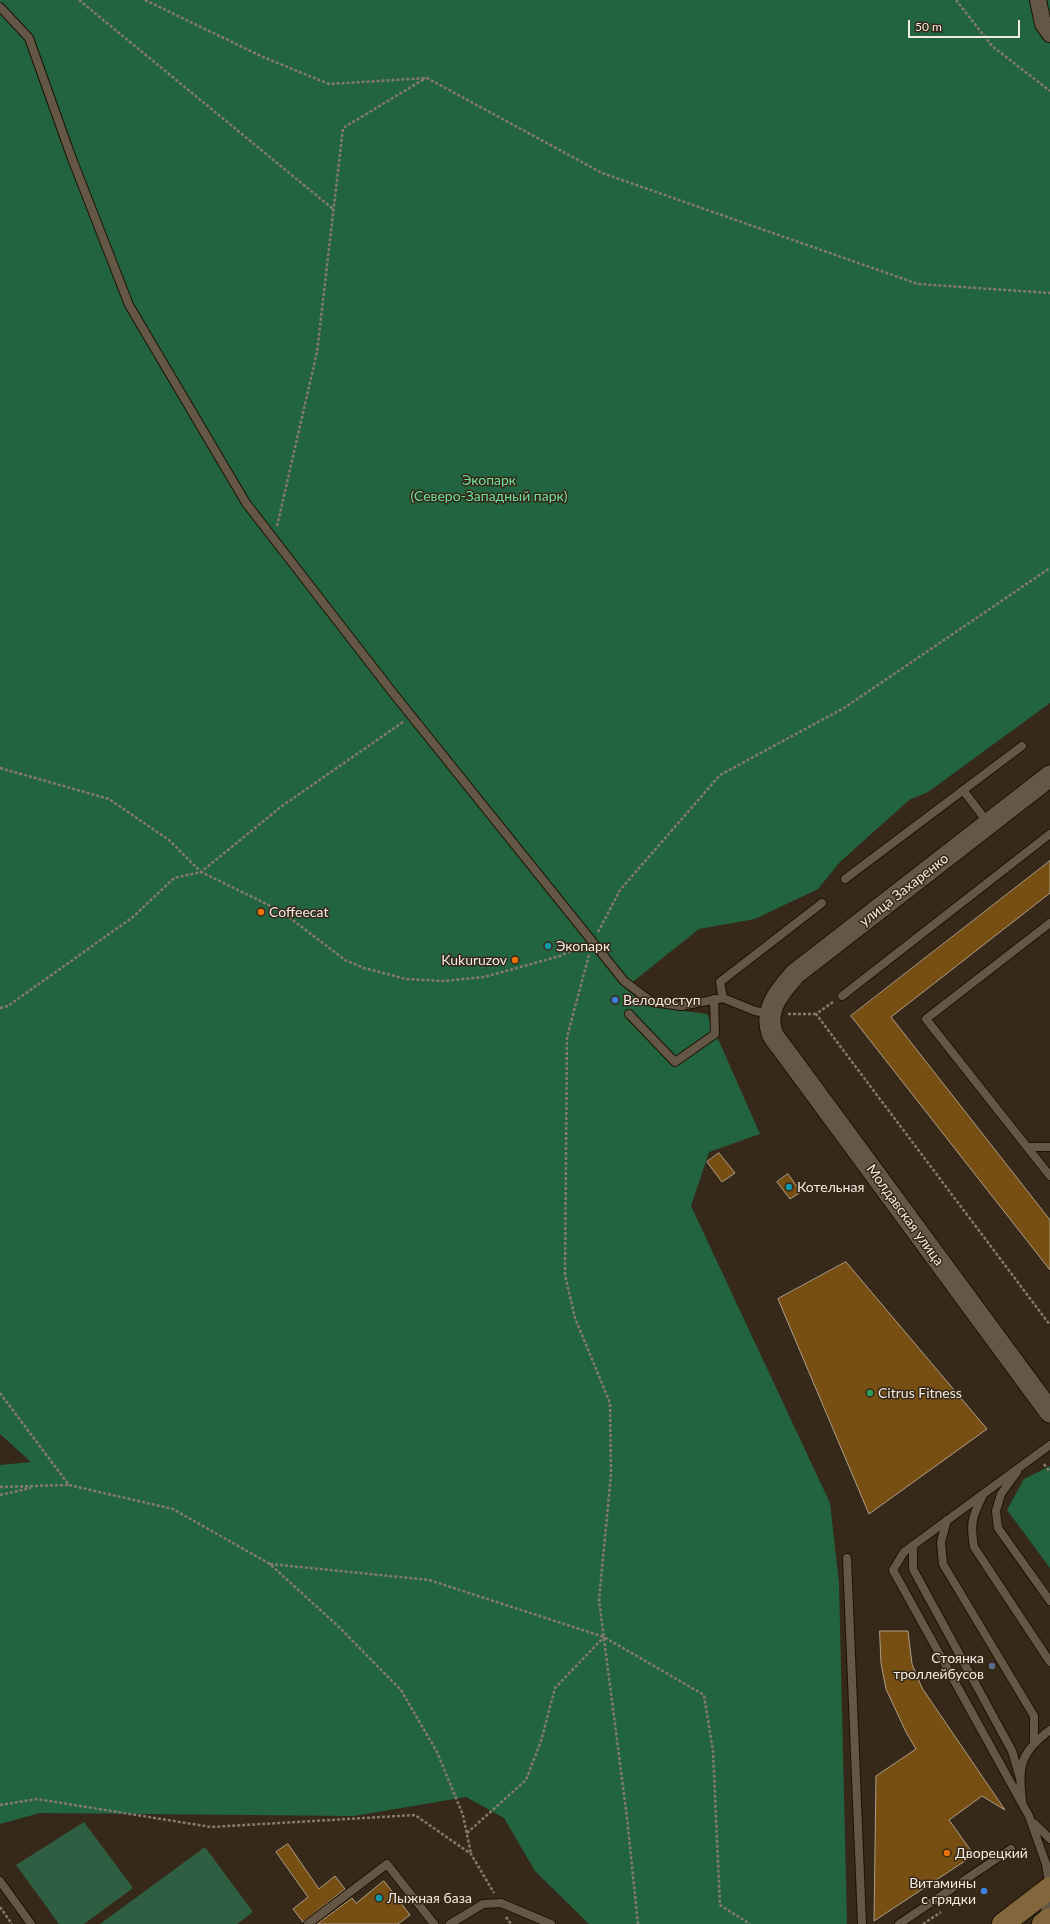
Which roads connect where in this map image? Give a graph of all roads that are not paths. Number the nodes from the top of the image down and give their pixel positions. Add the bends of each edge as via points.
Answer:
1 (1038, 0) edge
2 (0, 7) edge
3 (1050, 34) edge
4 (1022, 746) dead end
5 (1050, 776) edge
6 (963, 790) junction
7 (989, 823) junction
8 (1050, 834) edge
9 (845, 879) dead end
10 (822, 903) dead end
11 (1050, 923) edge
12 (842, 996) road end
13 (723, 998) junction
14 (714, 999) junction
15 (629, 1014) dead end
16 (770, 1014) junction
17 (1027, 1147) junction
18 (1050, 1147) edge
19 (1050, 1176) edge
20 (1050, 1412) edge
21 (1050, 1445) edge
22 (1021, 1466) junction
23 (984, 1493) junction
24 (947, 1520) junction
25 (913, 1545) junction
26 (847, 1558) dead end
27 (1050, 1601) edge
28 (1050, 1662) edge
29 (1050, 1730) edge
30 (1034, 1742) junction
31 (1020, 1778) junction
32 (1029, 1816) junction
33 (1050, 1839) edge
34 (1011, 1849) dead end
35 (0, 1881) edge
36 (1050, 1888) edge
37 (1050, 1919) edge
38 (31, 1924) edge
39 (308, 1924) edge
40 (434, 1924) edge
41 (450, 1924) edge
42 (551, 1924) edge
43 (862, 1924) edge
44 (899, 1924) edge
45 (1003, 1924) edge
46 (1037, 1924) edge
47 (1043, 1924) edge

1 - 3 street via 1043,24
2 - 14 lane via 29,38 71,156 129,305 246,503 411,716 624,981 652,1002 681,1006
4 - 6 lane
5 - 7 street, улица Захаренко
6 - 7 lane
6 - 9 lane
7 - 16 street, улица Захаренко via 795,974 778,993
8 - 12 lane
10 - 13 lane via 720,982
11 - 17 lane via 926,1019
13 - 14 lane
13 - 16 lane
14 - 15 lane via 715,1034 675,1062
16 - 20 street, Молдавская улица via 772,1033 782,1049
17 - 18 lane
17 - 19 lane
21 - 22 lane
22 - 23 lane
22 - 27 lane via 1001,1494 996,1511 998,1528
23 - 24 lane
23 - 28 lane via 974,1514 971,1528 974,1547
24 - 25 lane
24 - 30 lane via 941,1542 943,1564 1034,1716
25 - 31 lane via 913,1569 1012,1751
25 - 32 lane via 904,1552 893,1570
26 - 43 lane
29 - 30 lane
30 - 31 lane via 1023,1760
31 - 32 lane via 1022,1800
32 - 33 lane via 1039,1830
32 - 36 lane via 1046,1864
34 - 44 lane
35 - 38 lane
36 - 45 main road
36 - 46 lane via 1045,1912
37 - 47 main road
39 - 40 lane via 387,1864
41 - 42 lane via 483,1904 501,1903

